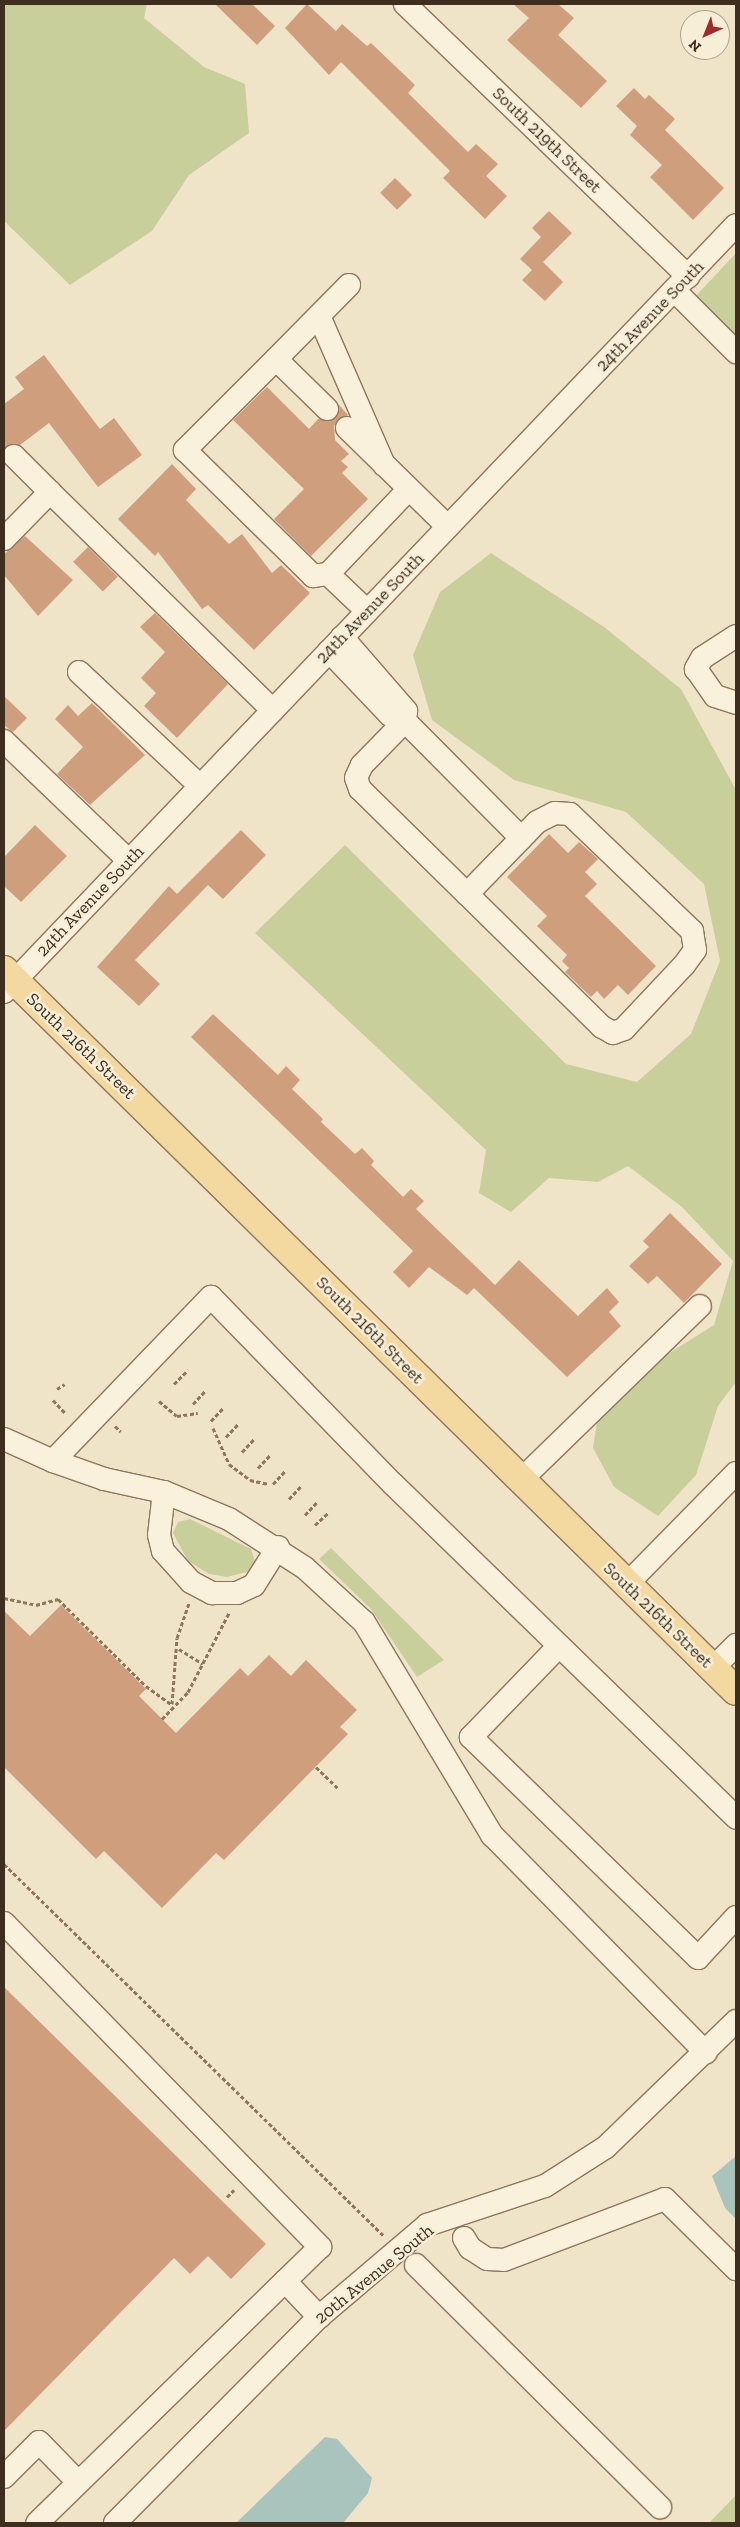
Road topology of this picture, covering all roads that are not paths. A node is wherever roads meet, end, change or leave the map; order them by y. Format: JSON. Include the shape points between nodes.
{"nodes":[{"id":1,"x":405,"y":4,"type":"edge"},
{"id":2,"x":736,"y":225,"type":"edge"},
{"id":3,"x":681,"y":283,"type":"junction"},
{"id":4,"x":349,"y":285,"type":"dead end"},
{"id":5,"x":319,"y":316,"type":"junction"},
{"id":6,"x":736,"y":352,"type":"edge"},
{"id":7,"x":276,"y":359,"type":"junction"},
{"id":8,"x":328,"y":409,"type":"dead end"},
{"id":9,"x":347,"y":428,"type":"dead end"},
{"id":10,"x":14,"y":456,"type":"dead end"},
{"id":11,"x":384,"y":465,"type":"junction"},
{"id":12,"x":409,"y":489,"type":"junction"},
{"id":13,"x":50,"y":492,"type":"junction"},
{"id":14,"x":448,"y":527,"type":"junction"},
{"id":15,"x":4,"y":539,"type":"edge"},
{"id":16,"x":328,"y":574,"type":"junction"},
{"id":17,"x":367,"y":611,"type":"junction"},
{"id":18,"x":736,"y":636,"type":"edge"},
{"id":19,"x":336,"y":644,"type":"junction"},
{"id":20,"x":79,"y":672,"type":"dead end"},
{"id":21,"x":736,"y":704,"type":"edge"},
{"id":22,"x":272,"y":710,"type":"junction"},
{"id":23,"x":405,"y":721,"type":"junction"},
{"id":24,"x":4,"y":741,"type":"edge"},
{"id":25,"x":200,"y":786,"type":"junction"},
{"id":26,"x":521,"y":838,"type":"junction"},
{"id":27,"x":129,"y":861,"type":"junction"},
{"id":28,"x":467,"y":894,"type":"junction"},
{"id":29,"x":7,"y":981,"type":"edge"},
{"id":30,"x":700,"y":1306,"type":"dead end"},
{"id":31,"x":4,"y":1439,"type":"edge"},
{"id":32,"x":53,"y":1461,"type":"junction"},
{"id":33,"x":736,"y":1473,"type":"edge"},
{"id":34,"x":522,"y":1479,"type":"junction"},
{"id":35,"x":164,"y":1492,"type":"junction"},
{"id":36,"x":278,"y":1547,"type":"junction"},
{"id":37,"x":626,"y":1585,"type":"junction"},
{"id":38,"x":736,"y":1645,"type":"edge"},
{"id":39,"x":559,"y":1646,"type":"junction"},
{"id":40,"x":713,"y":1668,"type":"junction"},
{"id":41,"x":736,"y":1691,"type":"edge"},
{"id":42,"x":736,"y":1818,"type":"edge"},
{"id":43,"x":736,"y":1918,"type":"edge"},
{"id":44,"x":4,"y":1923,"type":"edge"},
{"id":45,"x":736,"y":2021,"type":"edge"},
{"id":46,"x":706,"y":2053,"type":"junction"},
{"id":47,"x":464,"y":2238,"type":"dead end"},
{"id":48,"x":416,"y":2265,"type":"dead end"},
{"id":49,"x":736,"y":2269,"type":"edge"},
{"id":50,"x":285,"y":2281,"type":"junction"},
{"id":51,"x":320,"y":2317,"type":"junction"},
{"id":52,"x":4,"y":2477,"type":"edge"},
{"id":53,"x":78,"y":2482,"type":"junction"},
{"id":54,"x":660,"y":2506,"type":"dead end"},
{"id":55,"x":37,"y":2523,"type":"edge"},
{"id":56,"x":115,"y":2523,"type":"edge"}],
"edges":[{"from":1,"to":3,"type":"street","name":"South 219th Street"},
{"from":2,"to":3,"type":"street","name":"24th Avenue South"},
{"from":3,"to":6,"type":"street","name":"South 219th Street"},
{"from":3,"to":14,"type":"street","name":"24th Avenue South"},
{"from":4,"to":5,"type":"street"},
{"from":5,"to":7,"type":"street"},
{"from":5,"to":11,"type":"street"},
{"from":7,"to":8,"type":"street"},
{"from":7,"to":16,"type":"street","via":[[185,450],[313,576]]},
{"from":9,"to":11,"type":"street"},
{"from":10,"to":13,"type":"street"},
{"from":11,"to":12,"type":"street"},
{"from":12,"to":14,"type":"street"},
{"from":12,"to":16,"type":"street"},
{"from":13,"to":15,"type":"street"},
{"from":13,"to":22,"type":"street"},
{"from":14,"to":17,"type":"street","name":"24th Avenue South"},
{"from":16,"to":17,"type":"street"},
{"from":17,"to":19,"type":"street","name":"24th Avenue South"},
{"from":18,"to":21,"type":"street","via":[[702,658],[696,669],[716,696]]},
{"from":19,"to":22,"type":"street","name":"24th Avenue South"},
{"from":19,"to":23,"type":"street","via":[[390,715]]},
{"from":20,"to":25,"type":"street"},
{"from":22,"to":25,"type":"street","name":"24th Avenue South"},
{"from":23,"to":26,"type":"street"},
{"from":23,"to":28,"type":"street","via":[[362,765],[356,778],[360,790]]},
{"from":24,"to":27,"type":"street"},
{"from":25,"to":27,"type":"street","name":"24th Avenue South"},
{"from":26,"to":28,"type":"street"},
{"from":26,"to":28,"type":"street","via":[[555,813],[570,814],[687,923],[695,950],[624,1029],[613,1033],[602,1027]]},
{"from":27,"to":29,"type":"street","name":"24th Avenue South"},
{"from":29,"to":34,"type":"main road","name":"South 216th Street"},
{"from":30,"to":34,"type":"street"},
{"from":31,"to":32,"type":"street"},
{"from":32,"to":35,"type":"street","via":[[104,1479]]},
{"from":32,"to":39,"type":"street","via":[[211,1297]]},
{"from":33,"to":37,"type":"street"},
{"from":34,"to":37,"type":"main road","name":"South 216th Street"},
{"from":35,"to":36,"type":"street","via":[[229,1519]]},
{"from":35,"to":36,"type":"street","via":[[159,1535],[163,1551],[191,1582],[212,1592],[237,1592],[254,1585]]},
{"from":36,"to":46,"type":"street","via":[[364,1622],[405,1687],[424,1729],[492,1834]]},
{"from":37,"to":40,"type":"main road","name":"South 216th Street"},
{"from":38,"to":40,"type":"street"},
{"from":39,"to":42,"type":"street"},
{"from":39,"to":43,"type":"street","via":[[471,1736],[698,1958]]},
{"from":40,"to":41,"type":"main road","name":"South 216th Street"},
{"from":44,"to":50,"type":"street","via":[[320,2247]]},
{"from":45,"to":46,"type":"street","name":"20th Avenue South"},
{"from":46,"to":51,"type":"street","name":"20th Avenue South","via":[[606,2146],[546,2186],[427,2225]]},
{"from":47,"to":49,"type":"street","via":[[470,2248],[487,2259],[504,2260],[665,2199]]},
{"from":48,"to":54,"type":"street"},
{"from":50,"to":51,"type":"street"},
{"from":50,"to":53,"type":"street"},
{"from":51,"to":56,"type":"street","name":"20th Avenue South"},
{"from":52,"to":53,"type":"street","via":[[39,2442]]},
{"from":53,"to":55,"type":"street"}]}
